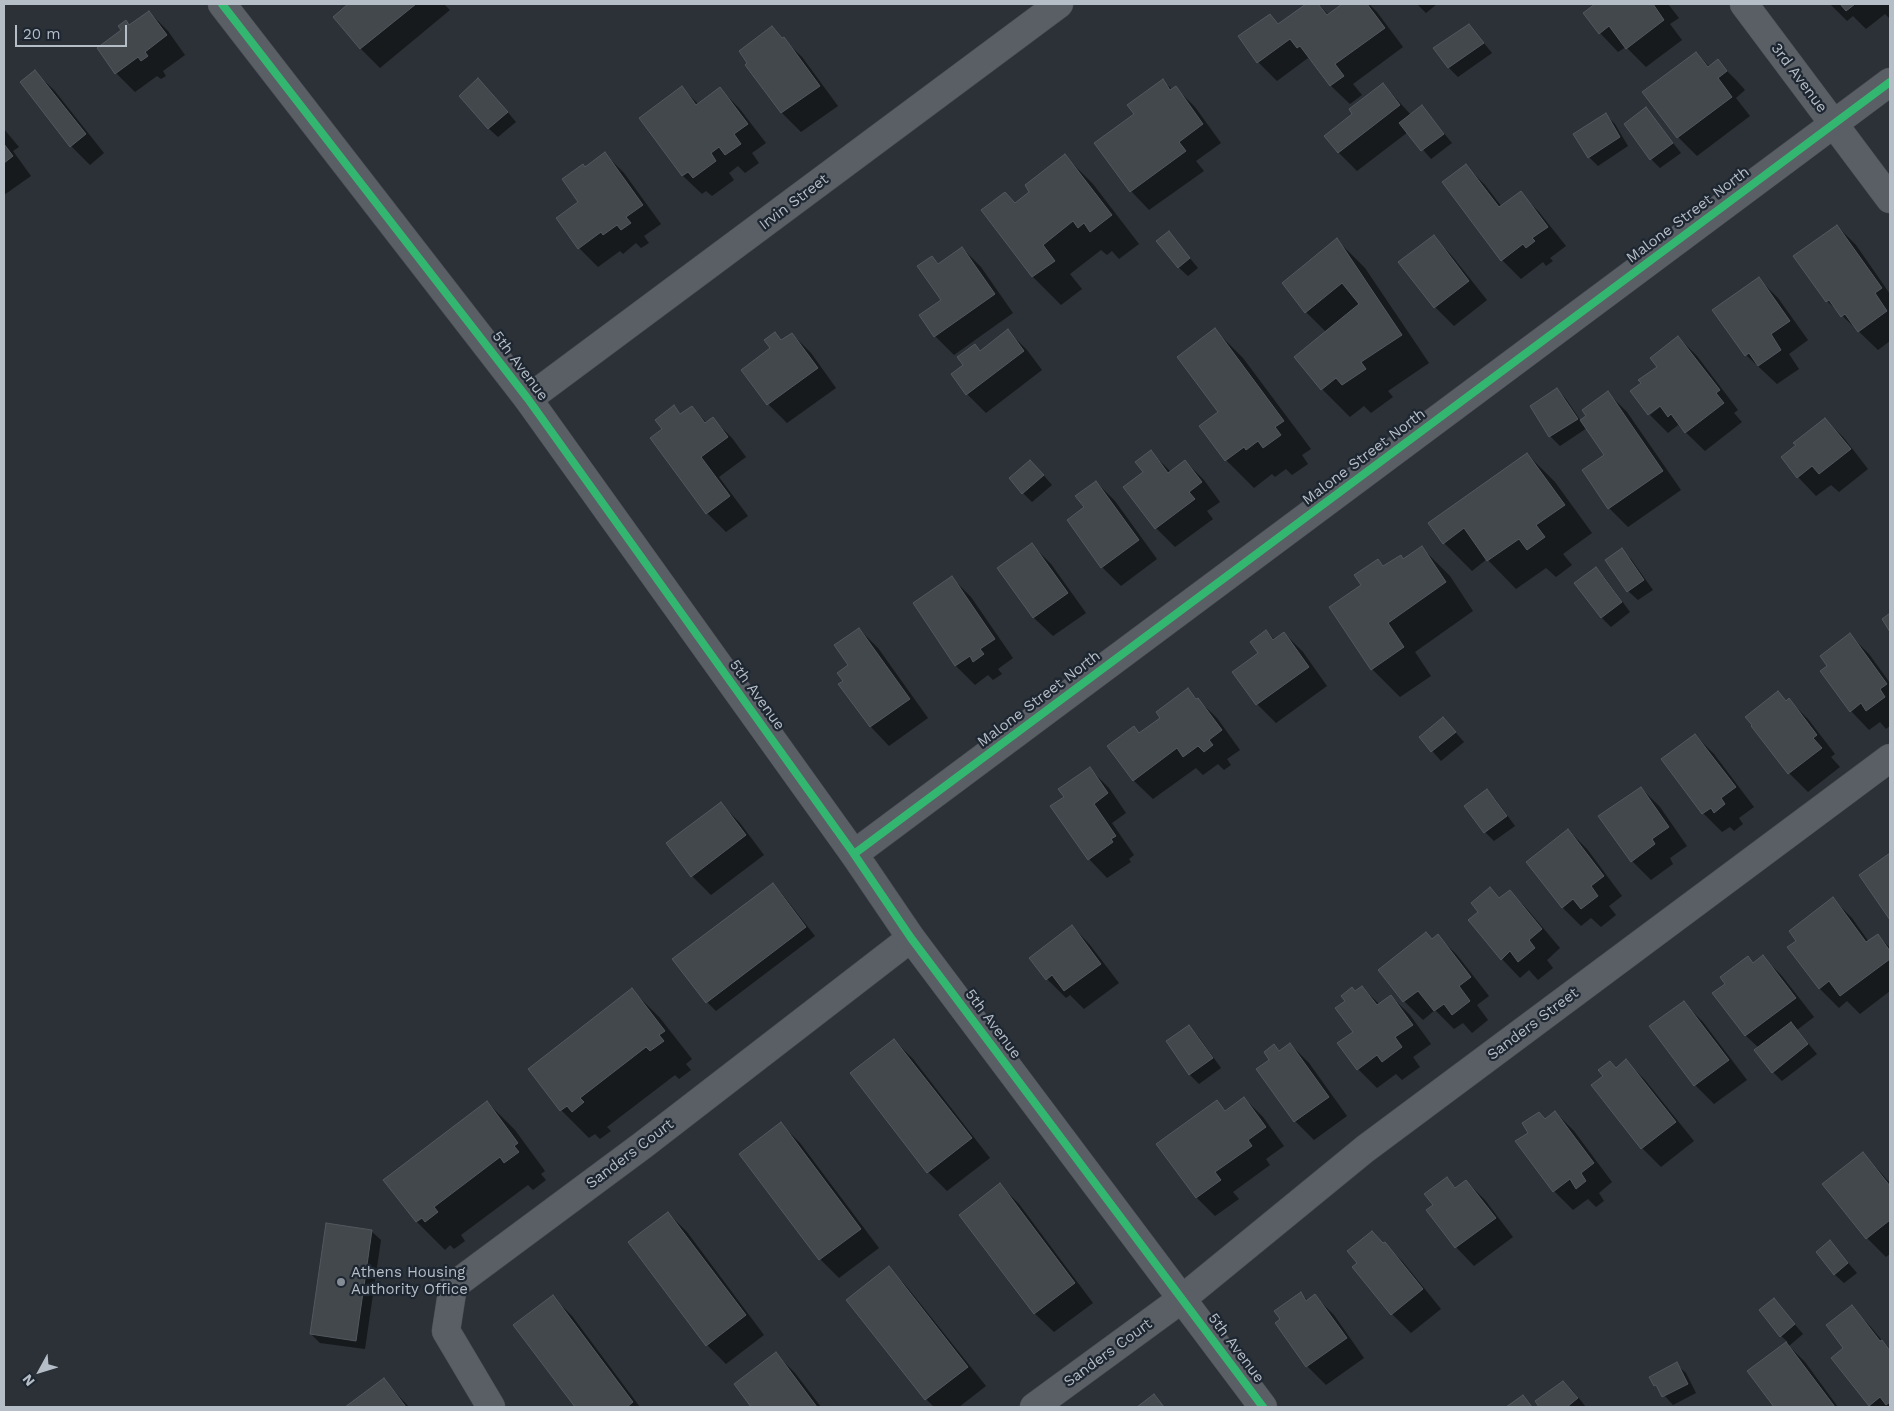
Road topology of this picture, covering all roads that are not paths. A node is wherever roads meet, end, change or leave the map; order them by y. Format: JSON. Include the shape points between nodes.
{"nodes":[{"id":1,"x":222,"y":4,"type":"edge"},
{"id":2,"x":1059,"y":4,"type":"edge"},
{"id":3,"x":1744,"y":4,"type":"edge"},
{"id":4,"x":1890,"y":82,"type":"edge"},
{"id":5,"x":1834,"y":124,"type":"junction"},
{"id":6,"x":1890,"y":200,"type":"edge"},
{"id":7,"x":528,"y":399,"type":"junction"},
{"id":8,"x":1890,"y":758,"type":"edge"},
{"id":9,"x":854,"y":854,"type":"junction"},
{"id":10,"x":911,"y":938,"type":"junction"},
{"id":11,"x":1183,"y":1298,"type":"junction"},
{"id":12,"x":491,"y":1407,"type":"edge"},
{"id":13,"x":1034,"y":1407,"type":"edge"},
{"id":14,"x":1264,"y":1407,"type":"edge"}],
"edges":[{"from":1,"to":7,"type":"street","name":"5th Avenue"},
{"from":2,"to":7,"type":"street","name":"Irvin Street"},
{"from":3,"to":5,"type":"street","name":"3rd Avenue"},
{"from":4,"to":5,"type":"street","name":"Malone Street North"},
{"from":5,"to":6,"type":"street","name":"3rd Avenue"},
{"from":5,"to":9,"type":"street","name":"Malone Street North"},
{"from":7,"to":9,"type":"street","name":"5th Avenue"},
{"from":8,"to":11,"type":"street","name":"Sanders Street","via":[[1365,1149]]},
{"from":9,"to":10,"type":"street","name":"5th Avenue"},
{"from":10,"to":11,"type":"street","name":"5th Avenue"},
{"from":10,"to":12,"type":"street","name":"Sanders Court","via":[[453,1286],[446,1330]]},
{"from":11,"to":13,"type":"street","name":"Sanders Court"},
{"from":11,"to":14,"type":"street","name":"5th Avenue"}]}
